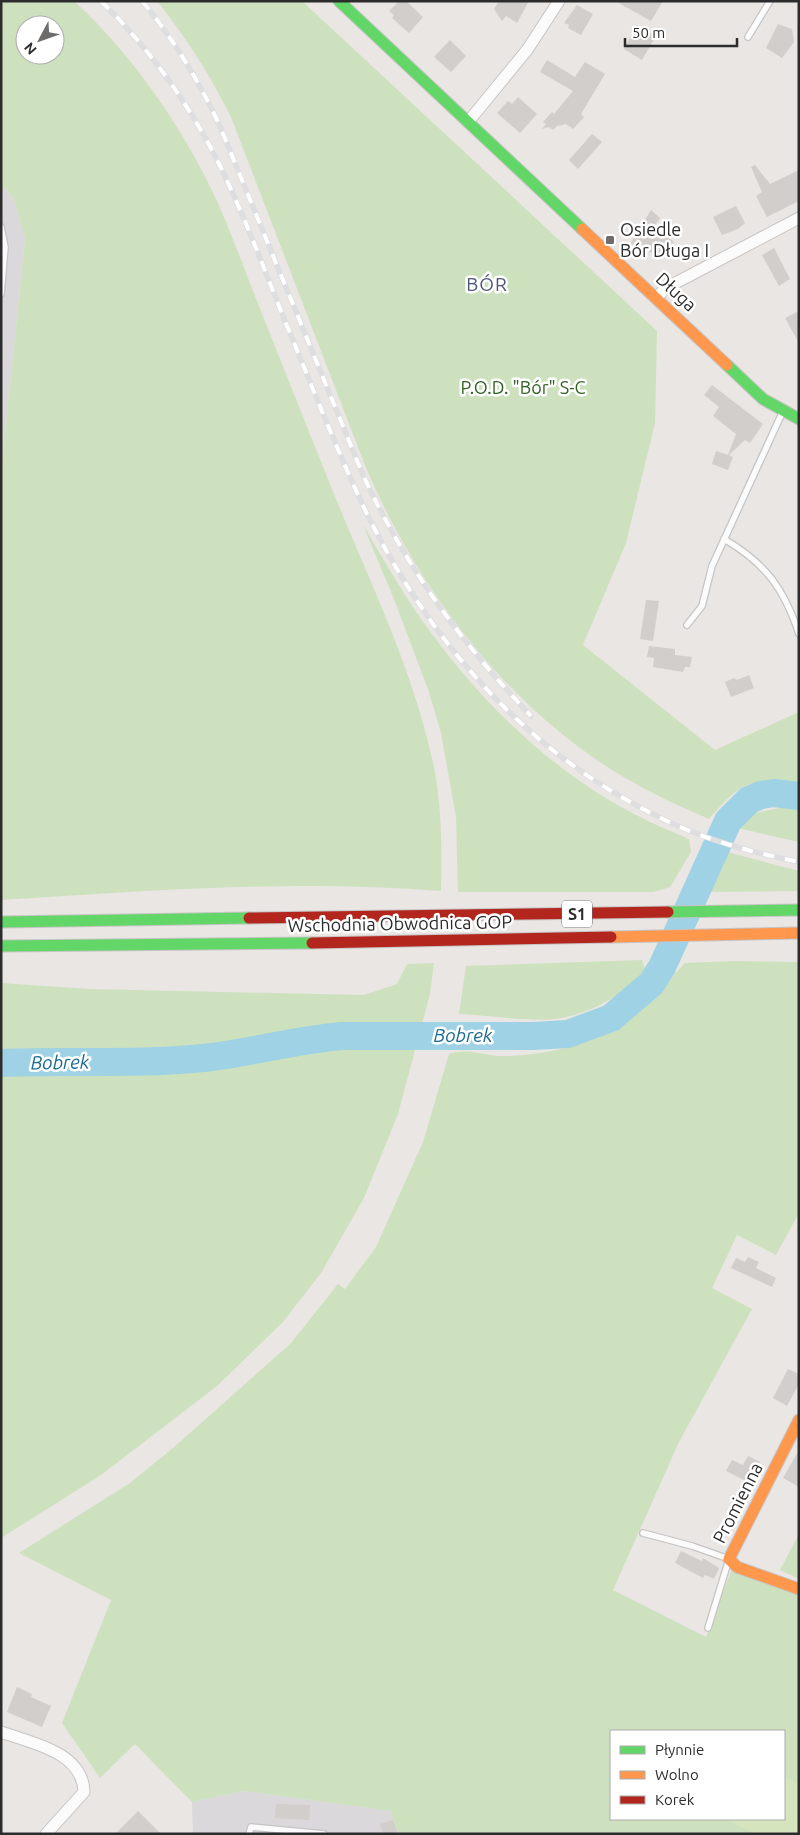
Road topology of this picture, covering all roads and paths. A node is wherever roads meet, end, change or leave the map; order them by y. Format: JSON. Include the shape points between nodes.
{"nodes":[{"id":1,"x":339,"y":1,"type":"edge"},
{"id":2,"x":558,"y":1,"type":"edge"},
{"id":3,"x":770,"y":1,"type":"edge"},
{"id":4,"x":748,"y":37,"type":"dead end"},
{"id":5,"x":468,"y":122,"type":"junction"},
{"id":6,"x":799,"y":218,"type":"edge"},
{"id":7,"x":1,"y":227,"type":"edge"},
{"id":8,"x":1,"y":294,"type":"edge"},
{"id":9,"x":656,"y":298,"type":"junction"},
{"id":10,"x":783,"y":411,"type":"junction"},
{"id":11,"x":799,"y":419,"type":"edge"},
{"id":12,"x":724,"y":539,"type":"junction"},
{"id":13,"x":688,"y":625,"type":"dead end"},
{"id":14,"x":799,"y":634,"type":"edge"},
{"id":15,"x":799,"y":910,"type":"edge"},
{"id":16,"x":1,"y":922,"type":"edge"},
{"id":17,"x":799,"y":934,"type":"edge"},
{"id":18,"x":1,"y":946,"type":"edge"},
{"id":19,"x":799,"y":1420,"type":"edge"},
{"id":20,"x":643,"y":1533,"type":"dead end"},
{"id":21,"x":729,"y":1560,"type":"junction"},
{"id":22,"x":799,"y":1590,"type":"edge"},
{"id":23,"x":708,"y":1628,"type":"dead end"},
{"id":24,"x":1,"y":1732,"type":"edge"},
{"id":25,"x":46,"y":1834,"type":"edge"},
{"id":26,"x":249,"y":1834,"type":"edge"},
{"id":27,"x":324,"y":1834,"type":"edge"}],
"edges":[{"from":1,"to":5,"type":"main road","name":"Długa"},
{"from":2,"to":5,"type":"street","via":[[527,50]]},
{"from":3,"to":4,"type":"lane"},
{"from":5,"to":9,"type":"main road","name":"Długa"},
{"from":6,"to":9,"type":"street","via":[[666,288]]},
{"from":7,"to":8,"type":"lane","via":[[5,247]]},
{"from":9,"to":10,"type":"main road","name":"Długa","via":[[763,399]]},
{"from":10,"to":11,"type":"main road","name":"Długa"},
{"from":10,"to":12,"type":"lane"},
{"from":12,"to":13,"type":"lane","via":[[712,566],[702,606]]},
{"from":12,"to":14,"type":"lane","via":[[748,553],[779,587],[790,606]]},
{"from":15,"to":16,"type":"main road","name":"Wschodnia Obwodnica GOP","number":"S1"},
{"from":17,"to":18,"type":"main road","name":"Wschodnia Obwodnica GOP","number":"S1"},
{"from":19,"to":21,"type":"main road","name":"Promienna"},
{"from":20,"to":21,"type":"lane"},
{"from":21,"to":22,"type":"main road","name":"Promienna","via":[[737,1567]]},
{"from":21,"to":23,"type":"lane"},
{"from":24,"to":25,"type":"street","via":[[66,1757],[80,1772],[84,1792]]},
{"from":26,"to":27,"type":"lane","via":[[251,1827]]}]}
